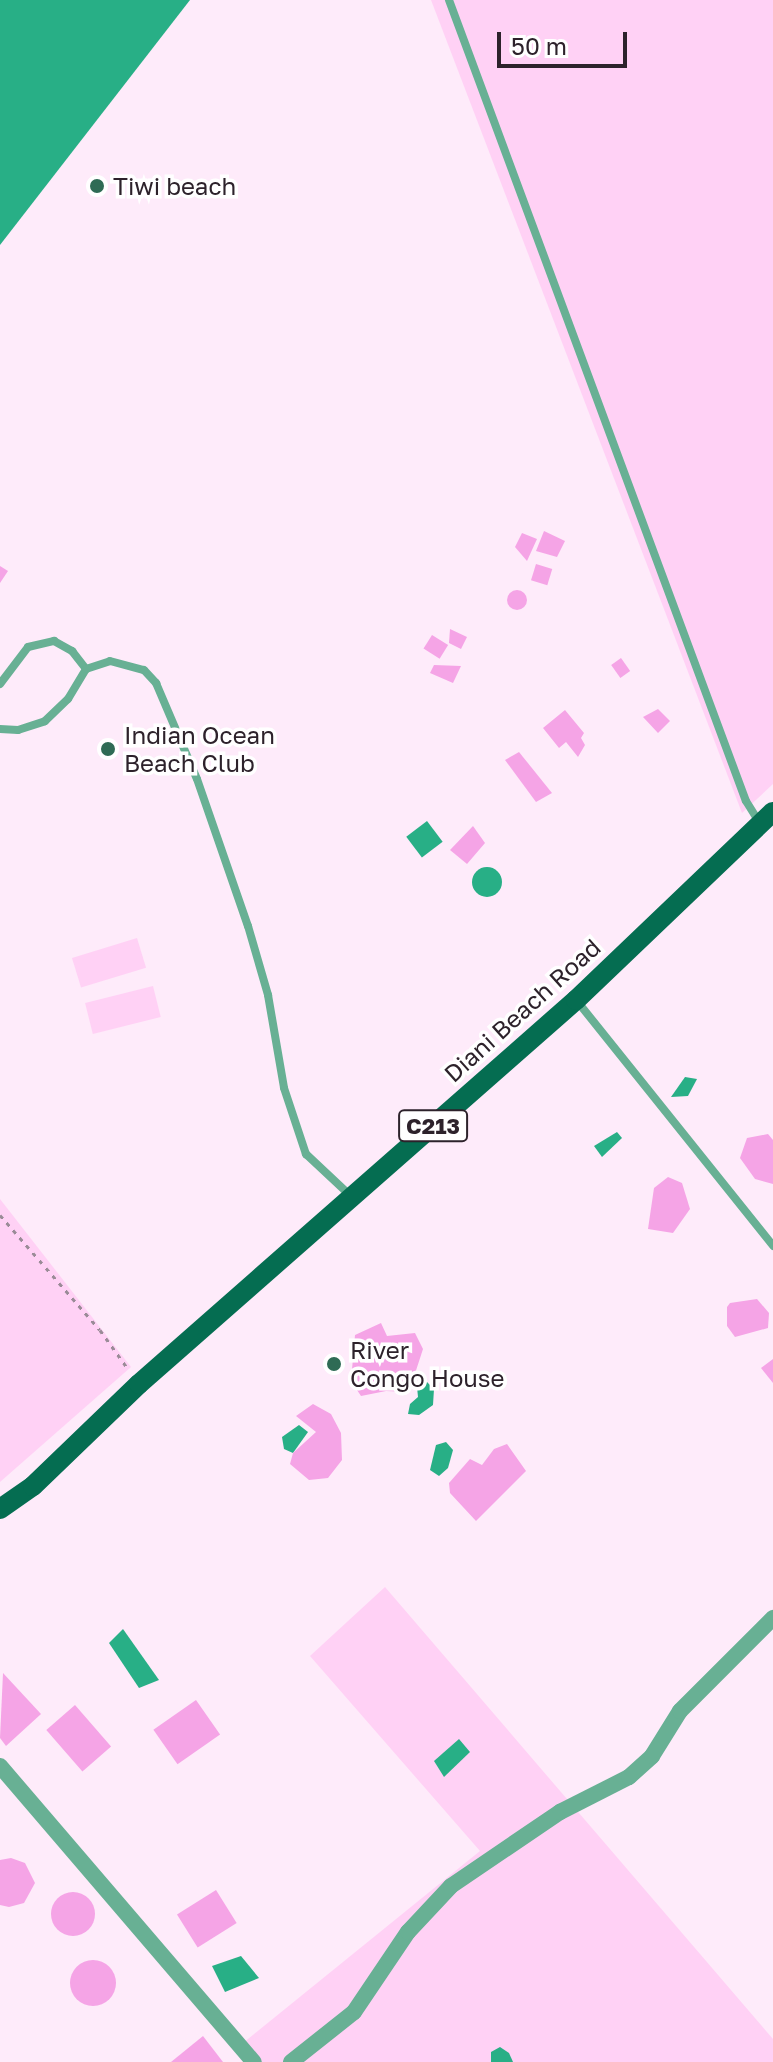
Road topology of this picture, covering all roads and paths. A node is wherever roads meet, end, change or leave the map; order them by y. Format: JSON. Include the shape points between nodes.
{"nodes":[{"id":1,"x":449,"y":0,"type":"edge"},
{"id":2,"x":86,"y":669,"type":"junction"},
{"id":3,"x":0,"y":684,"type":"edge"},
{"id":4,"x":0,"y":729,"type":"edge"},
{"id":5,"x":766,"y":818,"type":"edge"},
{"id":6,"x":576,"y":1000,"type":"junction"},
{"id":7,"x":353,"y":1197,"type":"junction"},
{"id":8,"x":0,"y":1215,"type":"edge"},
{"id":9,"x":773,"y":1246,"type":"edge"},
{"id":10,"x":139,"y":1384,"type":"junction"},
{"id":11,"x":0,"y":1509,"type":"edge"},
{"id":12,"x":773,"y":1618,"type":"edge"},
{"id":13,"x":0,"y":1766,"type":"edge"},
{"id":14,"x":254,"y":2062,"type":"edge"},
{"id":15,"x":291,"y":2062,"type":"edge"}],
"edges":[{"from":1,"to":5,"type":"lane","via":[[746,801]]},
{"from":2,"to":3,"type":"lane","via":[[72,651],[54,641],[28,647]]},
{"from":2,"to":4,"type":"lane","via":[[68,699],[45,721],[18,730]]},
{"from":2,"to":7,"type":"lane","via":[[110,661],[144,670],[156,683],[197,779],[248,926],[268,995],[284,1088],[306,1154]]},
{"from":5,"to":6,"type":"main road","name":"Diani Beach Road","number":"C213"},
{"from":6,"to":7,"type":"main road","name":"Diani Beach Road","number":"C213"},
{"from":6,"to":9,"type":"lane"},
{"from":7,"to":10,"type":"main road","name":"Diani Beach Road","number":"C213"},
{"from":8,"to":10,"type":"path","via":[[100,1330]]},
{"from":10,"to":11,"type":"main road","name":"Diani Beach Road","number":"C213","via":[[33,1486]]},
{"from":12,"to":15,"type":"street","via":[[680,1711],[652,1756],[629,1777],[560,1812],[451,1886],[408,1932],[354,2012]]},
{"from":13,"to":14,"type":"street"}]}
